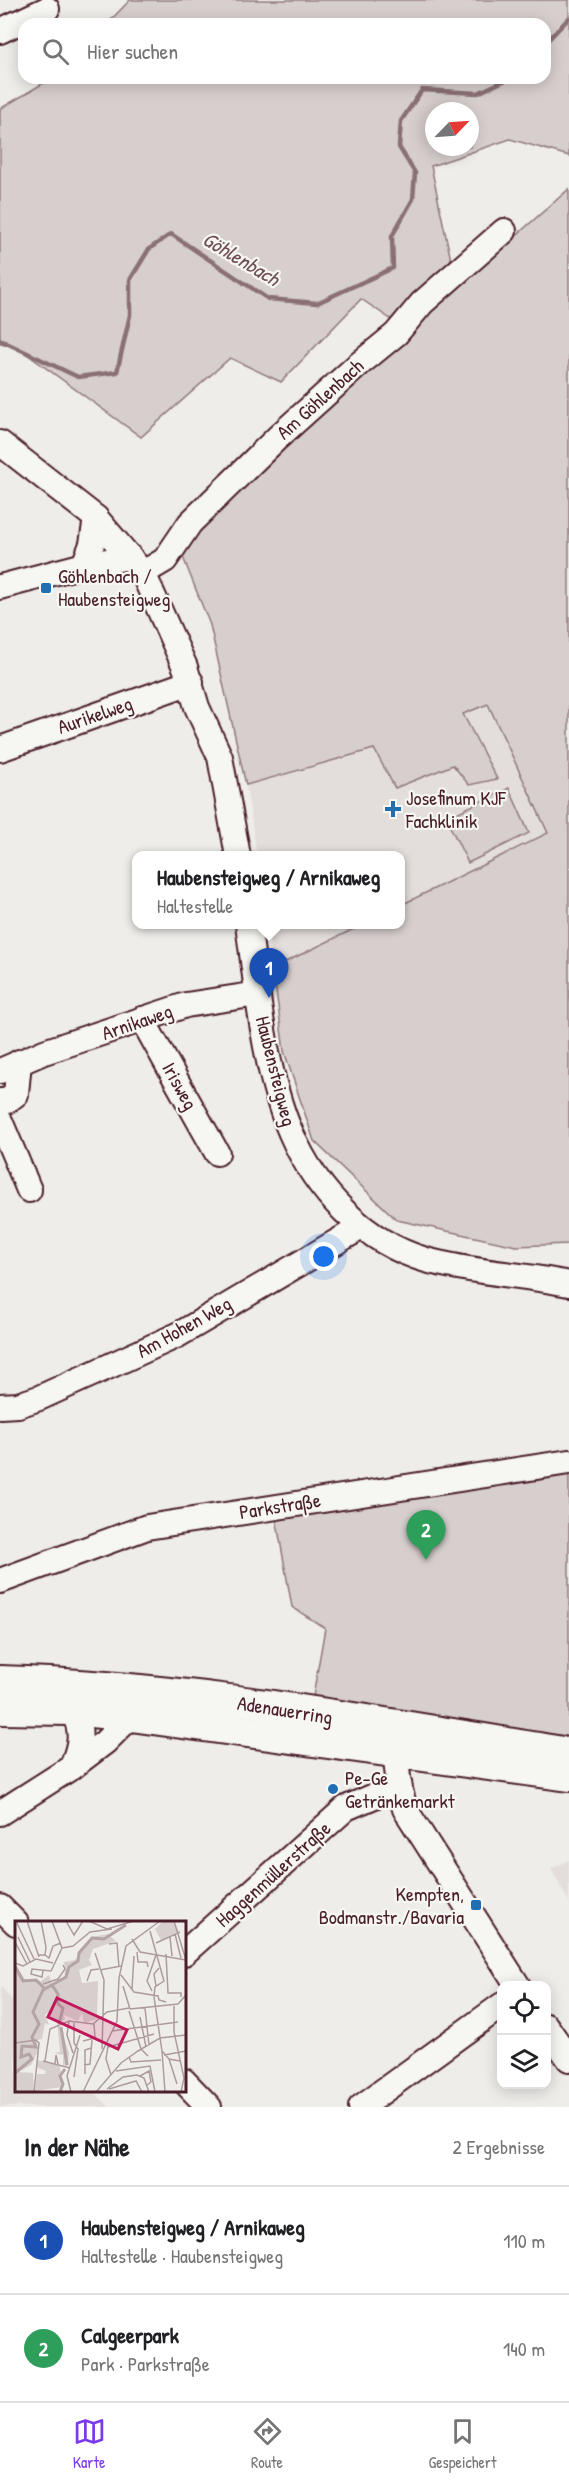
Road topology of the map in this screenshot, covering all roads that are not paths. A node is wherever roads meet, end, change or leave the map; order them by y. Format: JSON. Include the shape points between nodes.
{"nodes":[{"id":1,"x":47,"y":9,"type":"dead end"},
{"id":2,"x":28,"y":18,"type":"edge"},
{"id":3,"x":18,"y":23,"type":"edge"},
{"id":4,"x":0,"y":31,"type":"edge"},
{"id":5,"x":504,"y":231,"type":"dead end"},
{"id":6,"x":0,"y":443,"type":"edge"},
{"id":7,"x":96,"y":518,"type":"junction"},
{"id":8,"x":84,"y":565,"type":"junction"},
{"id":9,"x":136,"y":565,"type":"junction"},
{"id":10,"x":0,"y":587,"type":"edge"},
{"id":11,"x":191,"y":682,"type":"junction"},
{"id":12,"x":0,"y":749,"type":"edge"},
{"id":13,"x":237,"y":851,"type":"edge"},
{"id":14,"x":249,"y":929,"type":"edge"},
{"id":15,"x":258,"y":994,"type":"junction"},
{"id":16,"x":142,"y":1019,"type":"junction"},
{"id":17,"x":10,"y":1066,"type":"edge"},
{"id":18,"x":0,"y":1101,"type":"edge"},
{"id":19,"x":0,"y":1121,"type":"edge"},
{"id":20,"x":217,"y":1153,"type":"dead end"},
{"id":21,"x":29,"y":1190,"type":"dead end"},
{"id":22,"x":360,"y":1228,"type":"junction"},
{"id":23,"x":569,"y":1284,"type":"edge"},
{"id":24,"x":0,"y":1406,"type":"edge"},
{"id":25,"x":569,"y":1462,"type":"edge"},
{"id":26,"x":0,"y":1581,"type":"edge"},
{"id":27,"x":0,"y":1682,"type":"edge"},
{"id":28,"x":135,"y":1704,"type":"junction"},
{"id":29,"x":0,"y":1709,"type":"edge"},
{"id":30,"x":71,"y":1710,"type":"junction"},
{"id":31,"x":162,"y":1721,"type":"junction"},
{"id":32,"x":396,"y":1739,"type":"junction"},
{"id":33,"x":105,"y":1742,"type":"junction"},
{"id":34,"x":569,"y":1753,"type":"edge"},
{"id":35,"x":72,"y":1767,"type":"junction"},
{"id":36,"x":569,"y":1776,"type":"edge"},
{"id":37,"x":398,"y":1786,"type":"junction"},
{"id":38,"x":0,"y":1813,"type":"edge"},
{"id":39,"x":0,"y":1907,"type":"edge"},
{"id":40,"x":15,"y":1922,"type":"edge"},
{"id":41,"x":186,"y":1951,"type":"edge"},
{"id":42,"x":515,"y":1981,"type":"edge"},
{"id":43,"x":497,"y":2008,"type":"edge"},
{"id":44,"x":551,"y":2033,"type":"edge"},
{"id":45,"x":569,"y":2059,"type":"edge"},
{"id":46,"x":186,"y":2084,"type":"edge"},
{"id":47,"x":209,"y":2107,"type":"edge"},
{"id":48,"x":361,"y":2107,"type":"edge"}],
"edges":[{"from":1,"to":2,"type":"street"},
{"from":3,"to":4,"type":"street"},
{"from":5,"to":9,"type":"street","name":"Am Göhlenbach","via":[[422,303],[396,334],[278,438],[190,523],[165,560]]},
{"from":6,"to":7,"type":"street"},
{"from":7,"to":8,"type":"street"},
{"from":7,"to":9,"type":"street"},
{"from":8,"to":9,"type":"street","name":"Am Göhlenbach"},
{"from":8,"to":10,"type":"street","name":"Am Göhlenbach"},
{"from":9,"to":11,"type":"street"},
{"from":11,"to":12,"type":"street","name":"Aurikelweg"},
{"from":11,"to":13,"type":"street","via":[[197,707],[220,757]]},
{"from":14,"to":15,"type":"street","name":"Haubensteigweg"},
{"from":15,"to":16,"type":"street","name":"Arnikaweg","via":[[186,1005]]},
{"from":15,"to":22,"type":"street","name":"Haubensteigweg","via":[[266,1043],[291,1133],[330,1195]]},
{"from":16,"to":17,"type":"street","name":"Arnikaweg"},
{"from":16,"to":20,"type":"street","name":"Irisweg"},
{"from":17,"to":18,"type":"street","name":"Arnikaweg","via":[[16,1094]]},
{"from":19,"to":21,"type":"street"},
{"from":22,"to":23,"type":"street","name":"Haubensteigweg","via":[[424,1259],[483,1273]]},
{"from":22,"to":24,"type":"street","name":"Am Hohen Weg","via":[[178,1335],[39,1398]]},
{"from":25,"to":26,"type":"street","name":"Parkstraße","via":[[147,1527]]},
{"from":27,"to":28,"type":"main road","name":"Adenauerring","via":[[64,1683]]},
{"from":28,"to":30,"type":"main road","name":"Adenauerring"},
{"from":28,"to":31,"type":"main road","name":"Adenauerring"},
{"from":28,"to":32,"type":"main road","name":"Adenauerring","via":[[233,1702]]},
{"from":28,"to":33,"type":"street"},
{"from":29,"to":30,"type":"main road","name":"Adenauerring"},
{"from":30,"to":35,"type":"street","via":[[80,1729],[81,1743]]},
{"from":31,"to":32,"type":"main road","name":"Adenauerring"},
{"from":31,"to":33,"type":"street"},
{"from":32,"to":34,"type":"main road","name":"Adenauerring"},
{"from":32,"to":36,"type":"main road","name":"Adenauerring"},
{"from":32,"to":37,"type":"street"},
{"from":33,"to":35,"type":"street"},
{"from":35,"to":38,"type":"street"},
{"from":37,"to":41,"type":"street","name":"Haggenmüllerstraße","via":[[346,1808]]},
{"from":37,"to":42,"type":"street","via":[[405,1809]]},
{"from":39,"to":40,"type":"street"},
{"from":43,"to":48,"type":"street"},
{"from":44,"to":45,"type":"street"},
{"from":46,"to":47,"type":"street"}]}
